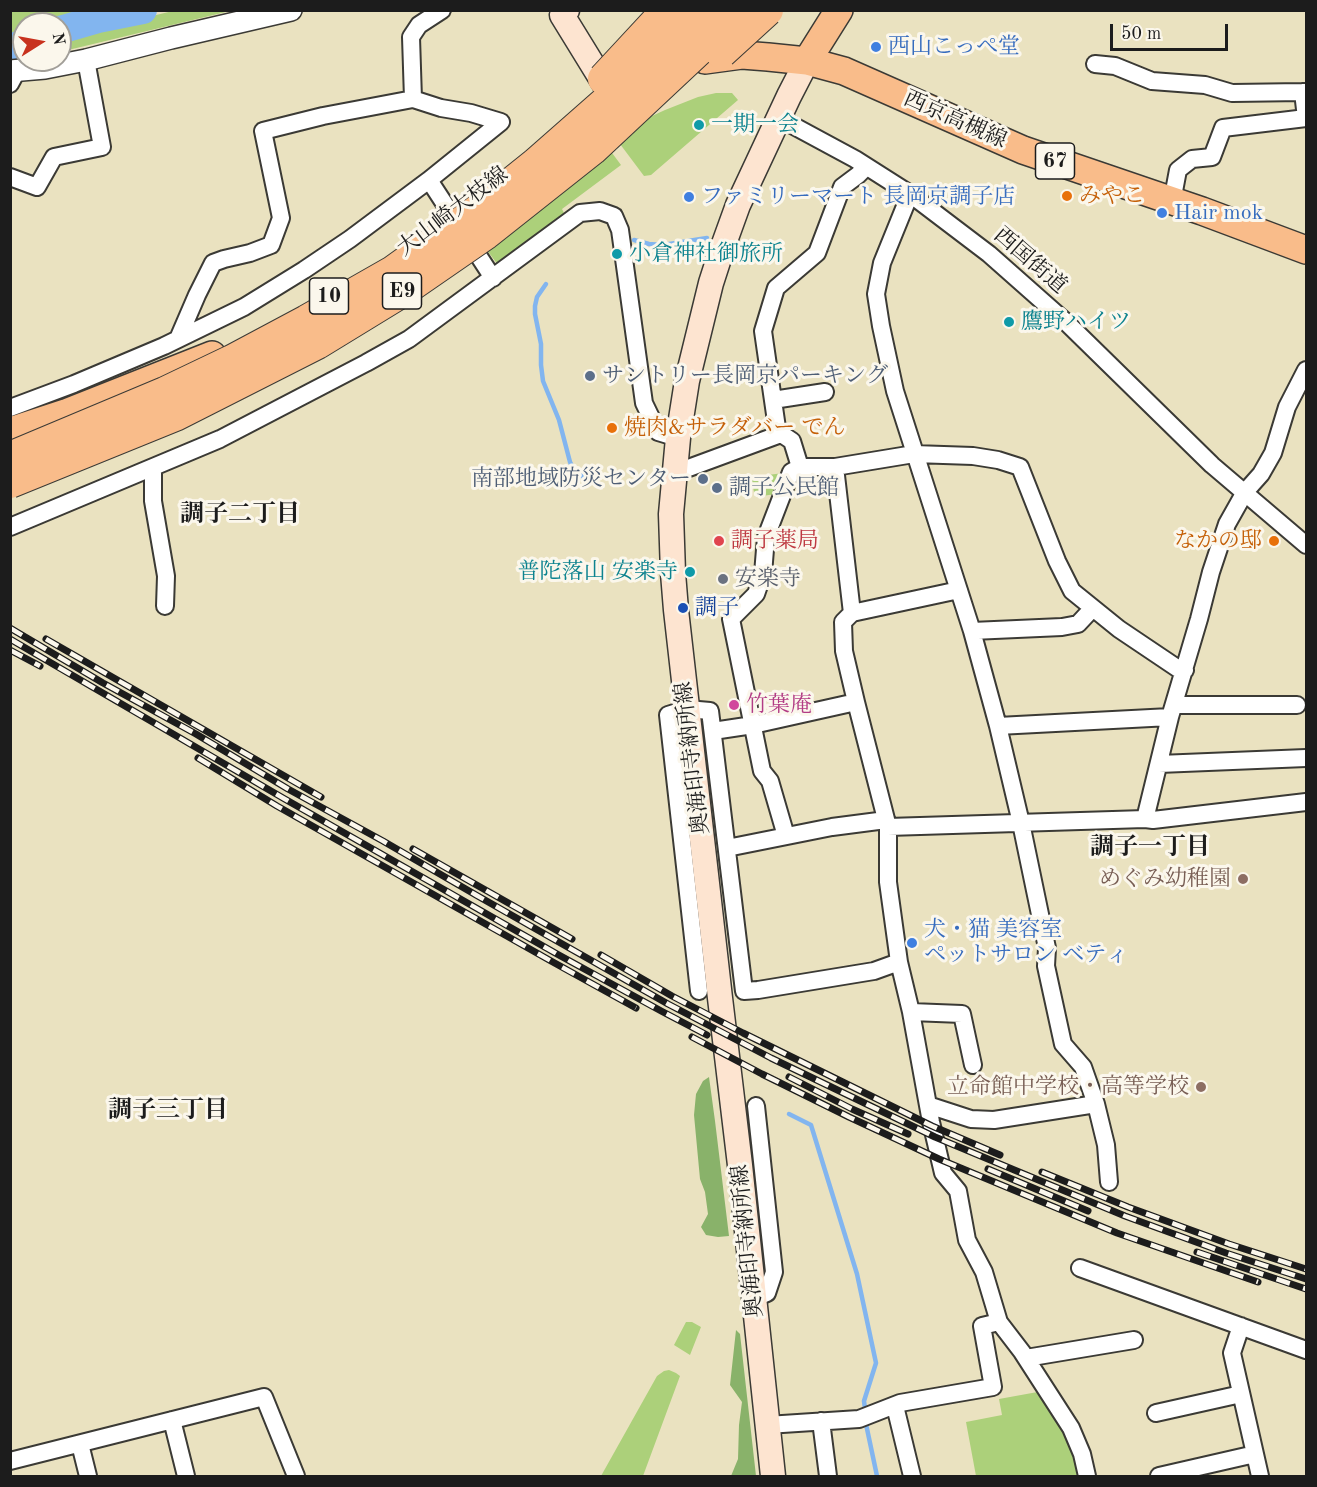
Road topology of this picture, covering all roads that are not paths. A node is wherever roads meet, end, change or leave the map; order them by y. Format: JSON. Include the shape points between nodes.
{"nodes":[{"id":1,"x":291,"y":10,"type":"edge"},
{"id":2,"x":442,"y":10,"type":"edge"},
{"id":3,"x":668,"y":10,"type":"edge"},
{"id":4,"x":702,"y":10,"type":"edge"},
{"id":5,"x":735,"y":10,"type":"edge"},
{"id":6,"x":767,"y":10,"type":"edge"},
{"id":7,"x":839,"y":10,"type":"edge"},
{"id":8,"x":561,"y":12,"type":"edge"},
{"id":9,"x":86,"y":60,"type":"junction"},
{"id":10,"x":807,"y":61,"type":"junction"},
{"id":11,"x":1095,"y":64,"type":"dead end"},
{"id":12,"x":13,"y":75,"type":"edge"},
{"id":13,"x":1305,"y":92,"type":"edge"},
{"id":14,"x":610,"y":93,"type":"junction"},
{"id":15,"x":413,"y":99,"type":"junction"},
{"id":16,"x":779,"y":118,"type":"junction"},
{"id":17,"x":866,"y":167,"type":"junction"},
{"id":18,"x":10,"y":177,"type":"edge"},
{"id":19,"x":429,"y":180,"type":"junction"},
{"id":20,"x":910,"y":194,"type":"junction"},
{"id":21,"x":1172,"y":202,"type":"junction"},
{"id":22,"x":451,"y":214,"type":"junction"},
{"id":23,"x":486,"y":234,"type":"junction"},
{"id":24,"x":1306,"y":250,"type":"edge"},
{"id":25,"x":393,"y":272,"type":"junction"},
{"id":26,"x":493,"y":278,"type":"junction"},
{"id":27,"x":178,"y":339,"type":"junction"},
{"id":28,"x":1305,"y":374,"type":"edge"},
{"id":29,"x":825,"y":392,"type":"dead end"},
{"id":30,"x":773,"y":400,"type":"junction"},
{"id":31,"x":10,"y":408,"type":"edge"},
{"id":32,"x":10,"y":431,"type":"edge"},
{"id":33,"x":778,"y":435,"type":"junction"},
{"id":34,"x":678,"y":438,"type":"junction"},
{"id":35,"x":914,"y":454,"type":"junction"},
{"id":36,"x":10,"y":459,"type":"edge"},
{"id":37,"x":800,"y":467,"type":"junction"},
{"id":38,"x":835,"y":467,"type":"junction"},
{"id":39,"x":153,"y":468,"type":"junction"},
{"id":40,"x":675,"y":473,"type":"junction"},
{"id":41,"x":10,"y":482,"type":"edge"},
{"id":42,"x":1245,"y":492,"type":"junction"},
{"id":43,"x":10,"y":527,"type":"edge"},
{"id":44,"x":1306,"y":545,"type":"edge"},
{"id":45,"x":959,"y":590,"type":"junction"},
{"id":46,"x":165,"y":606,"type":"dead end"},
{"id":47,"x":1092,"y":609,"type":"junction"},
{"id":48,"x":852,"y":613,"type":"junction"},
{"id":49,"x":972,"y":631,"type":"junction"},
{"id":50,"x":1185,"y":670,"type":"junction"},
{"id":51,"x":856,"y":702,"type":"junction"},
{"id":52,"x":1298,"y":705,"type":"dead end"},
{"id":53,"x":687,"y":709,"type":"junction"},
{"id":54,"x":1172,"y":711,"type":"junction"},
{"id":55,"x":753,"y":724,"type":"junction"},
{"id":56,"x":998,"y":726,"type":"junction"},
{"id":57,"x":713,"y":730,"type":"junction"},
{"id":58,"x":1306,"y":758,"type":"edge"},
{"id":59,"x":1159,"y":764,"type":"junction"},
{"id":60,"x":1306,"y":802,"type":"edge"},
{"id":61,"x":1145,"y":819,"type":"junction"},
{"id":62,"x":887,"y":823,"type":"junction"},
{"id":63,"x":1021,"y":823,"type":"junction"},
{"id":64,"x":786,"y":836,"type":"junction"},
{"id":65,"x":727,"y":848,"type":"junction"},
{"id":66,"x":899,"y":962,"type":"junction"},
{"id":67,"x":699,"y":991,"type":"dead end"},
{"id":68,"x":911,"y":1012,"type":"junction"},
{"id":69,"x":972,"y":1065,"type":"dead end"},
{"id":70,"x":1096,"y":1104,"type":"junction"},
{"id":71,"x":928,"y":1105,"type":"junction"},
{"id":72,"x":756,"y":1106,"type":"dead end"},
{"id":73,"x":1109,"y":1182,"type":"dead end"},
{"id":74,"x":1080,"y":1268,"type":"dead end"},
{"id":75,"x":753,"y":1299,"type":"junction"},
{"id":76,"x":999,"y":1322,"type":"junction"},
{"id":77,"x":1241,"y":1326,"type":"junction"},
{"id":78,"x":1134,"y":1340,"type":"dead end"},
{"id":79,"x":1306,"y":1350,"type":"edge"},
{"id":80,"x":1026,"y":1358,"type":"junction"},
{"id":81,"x":1241,"y":1394,"type":"junction"},
{"id":82,"x":894,"y":1406,"type":"junction"},
{"id":83,"x":1156,"y":1413,"type":"dead end"},
{"id":84,"x":172,"y":1420,"type":"junction"},
{"id":85,"x":821,"y":1421,"type":"junction"},
{"id":86,"x":767,"y":1425,"type":"junction"},
{"id":87,"x":80,"y":1443,"type":"junction"},
{"id":88,"x":1255,"y":1454,"type":"junction"},
{"id":89,"x":10,"y":1461,"type":"edge"},
{"id":90,"x":88,"y":1476,"type":"edge"},
{"id":91,"x":186,"y":1476,"type":"edge"},
{"id":92,"x":296,"y":1476,"type":"edge"},
{"id":93,"x":773,"y":1476,"type":"edge"},
{"id":94,"x":828,"y":1476,"type":"edge"},
{"id":95,"x":912,"y":1476,"type":"edge"},
{"id":96,"x":1087,"y":1476,"type":"edge"},
{"id":97,"x":1159,"y":1476,"type":"edge"},
{"id":98,"x":1260,"y":1476,"type":"edge"}],
"edges":[{"from":1,"to":9,"type":"street"},
{"from":2,"to":15,"type":"street","via":[[419,25],[411,37]]},
{"from":3,"to":25,"type":"highway","bridge":true,"via":[[542,141]]},
{"from":4,"to":25,"type":"highway","number":"E9","bridge":true,"via":[[636,76],[536,164]]},
{"from":5,"to":23,"type":"highway","number":"E9","bridge":true,"via":[[592,149]]},
{"from":6,"to":23,"type":"highway","bridge":true,"via":[[629,137],[564,187]]},
{"from":7,"to":10,"type":"main road"},
{"from":8,"to":14,"type":"main road"},
{"from":9,"to":12,"type":"street"},
{"from":9,"to":18,"type":"street","via":[[102,147],[54,156],[37,187]]},
{"from":10,"to":14,"type":"main road","name":"大山崎大枝線","number":"10","via":[[742,55],[714,58]]},
{"from":10,"to":16,"type":"main road","name":"奥海印寺納所線"},
{"from":10,"to":21,"type":"main road","name":"西京高槻線","number":"67","via":[[844,71],[1023,150]]},
{"from":11,"to":13,"type":"street","via":[[1115,66],[1152,81],[1205,85],[1232,93]]},
{"from":13,"to":21,"type":"street","via":[[1306,118],[1223,128],[1212,157],[1192,159],[1178,170]]},
{"from":14,"to":22,"type":"main road","name":"大山崎大枝線","number":"10"},
{"from":15,"to":19,"type":"street","via":[[501,122]]},
{"from":15,"to":27,"type":"street","via":[[263,131],[281,218],[271,245],[213,263]]},
{"from":16,"to":17,"type":"street","name":"西国街道"},
{"from":16,"to":34,"type":"main road","name":"奥海印寺納所線","via":[[738,205],[711,283],[687,381]]},
{"from":17,"to":20,"type":"street","name":"西国街道"},
{"from":17,"to":30,"type":"street","via":[[842,187],[818,253],[776,288],[763,331]]},
{"from":19,"to":22,"type":"street"},
{"from":19,"to":27,"type":"street","via":[[304,270],[244,307]]},
{"from":20,"to":35,"type":"street","via":[[882,263],[876,294],[895,391]]},
{"from":20,"to":42,"type":"street","name":"西国街道","via":[[989,254],[1058,315],[1212,465]]},
{"from":21,"to":24,"type":"main road","name":"西京高槻線","number":"67"},
{"from":22,"to":26,"type":"street"},
{"from":22,"to":32,"type":"main road","name":"大山崎大枝線","number":"10","via":[[385,262],[294,316],[203,360]]},
{"from":23,"to":41,"type":"highway","number":"E9","bridge":true,"via":[[317,343],[250,378],[175,415]]},
{"from":25,"to":36,"type":"highway","number":"E9","bridge":true,"via":[[232,361]]},
{"from":26,"to":34,"type":"street","via":[[580,213],[600,211],[614,216],[620,230],[644,403],[658,432]]},
{"from":26,"to":39,"type":"street","via":[[409,339],[220,439]]},
{"from":27,"to":31,"type":"street"},
{"from":28,"to":42,"type":"street","via":[[1287,407],[1273,453]]},
{"from":29,"to":30,"type":"street"},
{"from":30,"to":33,"type":"street"},
{"from":33,"to":37,"type":"street","via":[[792,441]]},
{"from":33,"to":40,"type":"street"},
{"from":34,"to":40,"type":"main road","name":"奥海印寺納所線"},
{"from":35,"to":38,"type":"street"},
{"from":35,"to":45,"type":"street"},
{"from":35,"to":47,"type":"street","via":[[973,456],[1020,467],[1072,591]]},
{"from":37,"to":38,"type":"street"},
{"from":37,"to":55,"type":"street","via":[[791,472],[766,537],[763,574],[756,594],[731,619]]},
{"from":38,"to":48,"type":"street"},
{"from":39,"to":43,"type":"street"},
{"from":39,"to":46,"type":"street","via":[[153,501],[166,576]]},
{"from":40,"to":53,"type":"main road","name":"奥海印寺納所線","via":[[671,514],[673,573]]},
{"from":42,"to":44,"type":"street","name":"西国街道"},
{"from":42,"to":50,"type":"street","via":[[1227,524]]},
{"from":45,"to":48,"type":"street"},
{"from":45,"to":49,"type":"street"},
{"from":47,"to":49,"type":"street","via":[[1078,624],[1062,627]]},
{"from":47,"to":50,"type":"street"},
{"from":48,"to":51,"type":"street","via":[[843,622],[844,651]]},
{"from":49,"to":56,"type":"street"},
{"from":50,"to":54,"type":"street"},
{"from":51,"to":55,"type":"street"},
{"from":51,"to":62,"type":"street"},
{"from":52,"to":54,"type":"street"},
{"from":53,"to":57,"type":"street","via":[[710,711]]},
{"from":53,"to":67,"type":"street","via":[[668,715]]},
{"from":53,"to":75,"type":"main road","name":"奥海印寺納所線"},
{"from":54,"to":56,"type":"street"},
{"from":54,"to":59,"type":"street"},
{"from":55,"to":57,"type":"street"},
{"from":55,"to":64,"type":"street","via":[[762,771],[770,781]]},
{"from":56,"to":63,"type":"street"},
{"from":57,"to":65,"type":"street"},
{"from":58,"to":59,"type":"street"},
{"from":59,"to":61,"type":"street"},
{"from":60,"to":61,"type":"street"},
{"from":61,"to":63,"type":"street"},
{"from":62,"to":63,"type":"street"},
{"from":62,"to":64,"type":"street","via":[[832,827]]},
{"from":62,"to":66,"type":"street","via":[[888,882]]},
{"from":63,"to":70,"type":"street","via":[[1063,1044],[1083,1067]]},
{"from":64,"to":65,"type":"street"},
{"from":65,"to":66,"type":"street","via":[[744,991],[874,970]]},
{"from":66,"to":68,"type":"street"},
{"from":68,"to":69,"type":"street","via":[[962,1014]]},
{"from":68,"to":71,"type":"street"},
{"from":70,"to":71,"type":"street","via":[[994,1120],[971,1119]]},
{"from":70,"to":73,"type":"street","via":[[1106,1145]]},
{"from":71,"to":76,"type":"street","via":[[943,1173],[958,1191],[967,1240],[984,1272]]},
{"from":72,"to":75,"type":"street","via":[[774,1272],[767,1293]]},
{"from":74,"to":77,"type":"street"},
{"from":75,"to":86,"type":"main road","name":"奥海印寺納所線"},
{"from":76,"to":80,"type":"street"},
{"from":76,"to":82,"type":"street","via":[[982,1326],[993,1387]]},
{"from":77,"to":79,"type":"street"},
{"from":77,"to":81,"type":"street","via":[[1232,1353]]},
{"from":78,"to":80,"type":"street"},
{"from":80,"to":96,"type":"street","via":[[1071,1428]]},
{"from":81,"to":83,"type":"street"},
{"from":81,"to":88,"type":"street"},
{"from":82,"to":85,"type":"street","via":[[859,1419]]},
{"from":82,"to":95,"type":"street"},
{"from":84,"to":87,"type":"street"},
{"from":84,"to":91,"type":"street"},
{"from":84,"to":92,"type":"street","via":[[264,1397]]},
{"from":85,"to":86,"type":"street"},
{"from":85,"to":94,"type":"street"},
{"from":86,"to":93,"type":"main road","name":"奥海印寺納所線"},
{"from":87,"to":89,"type":"street"},
{"from":87,"to":90,"type":"street"},
{"from":88,"to":97,"type":"street"},
{"from":88,"to":98,"type":"street"}]}
